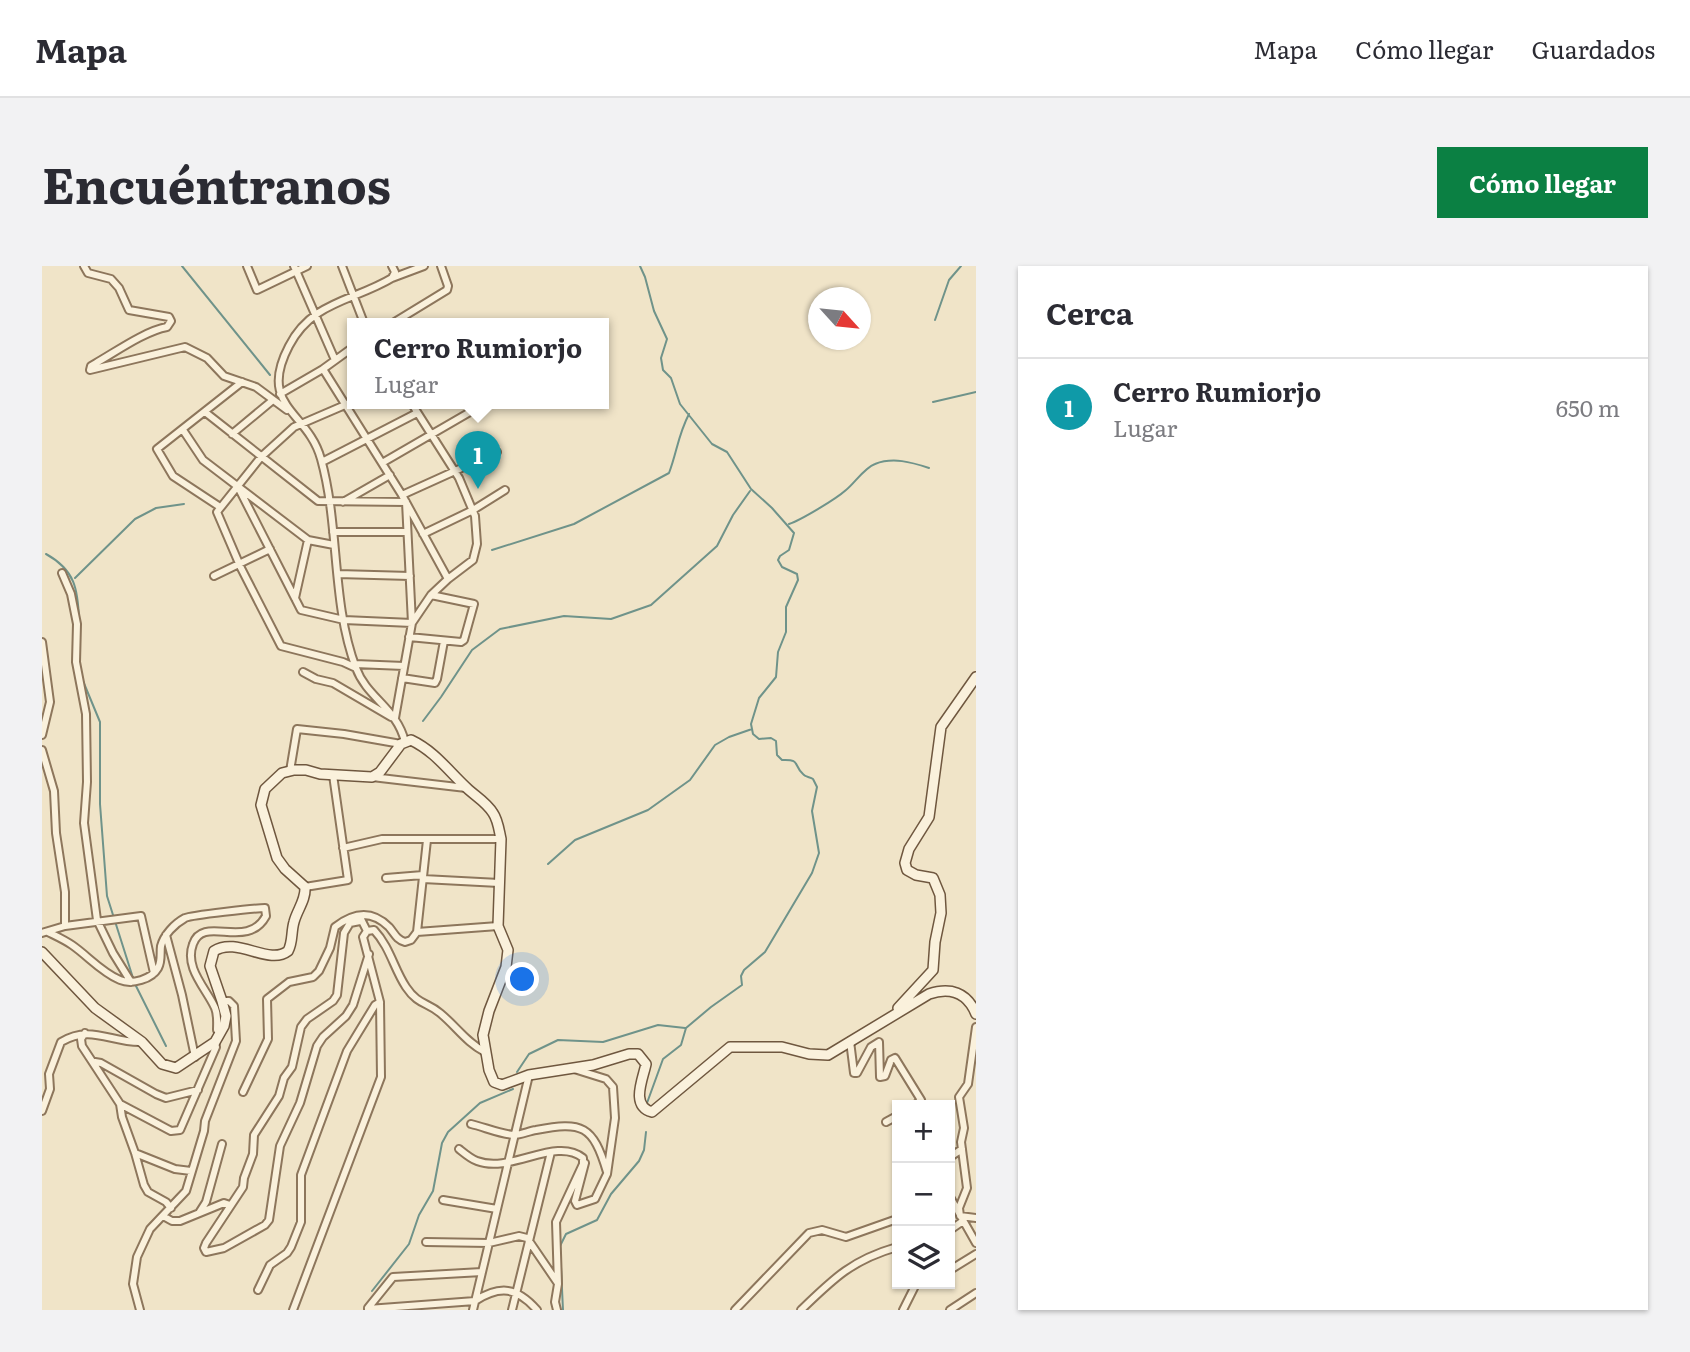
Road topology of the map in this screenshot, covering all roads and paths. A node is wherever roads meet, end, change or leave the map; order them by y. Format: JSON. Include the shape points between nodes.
{"nodes":[{"id":1,"x":84,"y":266,"type":"edge"},
{"id":2,"x":247,"y":266,"type":"edge"},
{"id":3,"x":307,"y":266,"type":"edge"},
{"id":4,"x":341,"y":266,"type":"edge"},
{"id":5,"x":393,"y":266,"type":"edge"},
{"id":6,"x":424,"y":266,"type":"edge"},
{"id":7,"x":441,"y":266,"type":"edge"},
{"id":8,"x":295,"y":269,"type":"edge"},
{"id":9,"x":393,"y":278,"type":"junction"},
{"id":10,"x":354,"y":296,"type":"junction"},
{"id":11,"x":314,"y":315,"type":"junction"},
{"id":12,"x":362,"y":318,"type":"edge"},
{"id":13,"x":401,"y":318,"type":"edge"},
{"id":14,"x":347,"y":352,"type":"edge"},
{"id":15,"x":335,"y":360,"type":"junction"},
{"id":16,"x":323,"y":369,"type":"junction"},
{"id":17,"x":242,"y":382,"type":"junction"},
{"id":18,"x":280,"y":394,"type":"junction"},
{"id":19,"x":274,"y":400,"type":"junction"},
{"id":20,"x":347,"y":401,"type":"edge"},
{"id":21,"x":347,"y":405,"type":"edge"},
{"id":22,"x":352,"y":409,"type":"edge"},
{"id":23,"x":415,"y":409,"type":"edge"},
{"id":24,"x":205,"y":412,"type":"junction"},
{"id":25,"x":470,"y":412,"type":"dead end"},
{"id":26,"x":417,"y":413,"type":"junction"},
{"id":27,"x":293,"y":415,"type":"junction"},
{"id":28,"x":302,"y":425,"type":"junction"},
{"id":29,"x":183,"y":430,"type":"junction"},
{"id":30,"x":232,"y":434,"type":"junction"},
{"id":31,"x":431,"y":436,"type":"junction"},
{"id":32,"x":367,"y":438,"type":"junction"},
{"id":33,"x":496,"y":452,"type":"dead end"},
{"id":34,"x":261,"y":457,"type":"junction"},
{"id":35,"x":322,"y":462,"type":"junction"},
{"id":36,"x":382,"y":463,"type":"junction"},
{"id":37,"x":454,"y":473,"type":"junction"},
{"id":38,"x":390,"y":475,"type":"junction"},
{"id":39,"x":237,"y":485,"type":"junction"},
{"id":40,"x":505,"y":491,"type":"dead end"},
{"id":41,"x":402,"y":495,"type":"junction"},
{"id":42,"x":406,"y":502,"type":"junction"},
{"id":43,"x":330,"y":503,"type":"junction"},
{"id":44,"x":341,"y":503,"type":"junction"},
{"id":45,"x":220,"y":507,"type":"junction"},
{"id":46,"x":473,"y":510,"type":"junction"},
{"id":47,"x":333,"y":532,"type":"junction"},
{"id":48,"x":407,"y":532,"type":"junction"},
{"id":49,"x":423,"y":534,"type":"junction"},
{"id":50,"x":308,"y":540,"type":"junction"},
{"id":51,"x":334,"y":545,"type":"junction"},
{"id":52,"x":270,"y":549,"type":"junction"},
{"id":53,"x":239,"y":564,"type":"junction"},
{"id":54,"x":62,"y":573,"type":"dead end"},
{"id":55,"x":338,"y":574,"type":"junction"},
{"id":56,"x":214,"y":576,"type":"dead end"},
{"id":57,"x":410,"y":576,"type":"junction"},
{"id":58,"x":448,"y":579,"type":"junction"},
{"id":59,"x":432,"y":595,"type":"junction"},
{"id":60,"x":295,"y":598,"type":"junction"},
{"id":61,"x":344,"y":620,"type":"junction"},
{"id":62,"x":412,"y":623,"type":"junction"},
{"id":63,"x":409,"y":637,"type":"junction"},
{"id":64,"x":444,"y":641,"type":"junction"},
{"id":65,"x":42,"y":642,"type":"edge"},
{"id":66,"x":355,"y":666,"type":"junction"},
{"id":67,"x":404,"y":666,"type":"junction"},
{"id":68,"x":303,"y":672,"type":"dead end"},
{"id":69,"x":976,"y":677,"type":"edge"},
{"id":70,"x":402,"y":678,"type":"junction"},
{"id":71,"x":395,"y":720,"type":"junction"},
{"id":72,"x":42,"y":735,"type":"edge"},
{"id":73,"x":403,"y":743,"type":"junction"},
{"id":74,"x":42,"y":750,"type":"edge"},
{"id":75,"x":290,"y":771,"type":"junction"},
{"id":76,"x":333,"y":775,"type":"junction"},
{"id":77,"x":372,"y":777,"type":"junction"},
{"id":78,"x":468,"y":789,"type":"junction"},
{"id":79,"x":501,"y":839,"type":"junction"},
{"id":80,"x":427,"y":840,"type":"junction"},
{"id":81,"x":343,"y":848,"type":"junction"},
{"id":82,"x":423,"y":877,"type":"junction"},
{"id":83,"x":386,"y":878,"type":"dead end"},
{"id":84,"x":499,"y":883,"type":"junction"},
{"id":85,"x":305,"y":887,"type":"junction"},
{"id":86,"x":361,"y":918,"type":"junction"},
{"id":87,"x":97,"y":920,"type":"junction"},
{"id":88,"x":65,"y":926,"type":"junction"},
{"id":89,"x":498,"y":926,"type":"junction"},
{"id":90,"x":367,"y":931,"type":"junction"},
{"id":91,"x":417,"y":932,"type":"junction"},
{"id":92,"x":45,"y":933,"type":"edge"},
{"id":93,"x":166,"y":935,"type":"junction"},
{"id":94,"x":42,"y":952,"type":"edge"},
{"id":95,"x":369,"y":954,"type":"junction"},
{"id":96,"x":154,"y":973,"type":"junction"},
{"id":97,"x":131,"y":982,"type":"junction"},
{"id":98,"x":222,"y":1001,"type":"junction"},
{"id":99,"x":380,"y":1002,"type":"junction"},
{"id":100,"x":976,"y":1014,"type":"edge"},
{"id":101,"x":893,"y":1015,"type":"junction"},
{"id":102,"x":976,"y":1027,"type":"edge"},
{"id":103,"x":85,"y":1033,"type":"junction"},
{"id":104,"x":218,"y":1038,"type":"junction"},
{"id":105,"x":850,"y":1041,"type":"junction"},
{"id":106,"x":142,"y":1042,"type":"junction"},
{"id":107,"x":485,"y":1052,"type":"junction"},
{"id":108,"x":195,"y":1057,"type":"junction"},
{"id":109,"x":95,"y":1062,"type":"junction"},
{"id":110,"x":572,"y":1068,"type":"junction"},
{"id":111,"x":529,"y":1075,"type":"junction"},
{"id":112,"x":199,"y":1090,"type":"junction"},
{"id":113,"x":243,"y":1091,"type":"dead end"},
{"id":114,"x":921,"y":1100,"type":"edge"},
{"id":115,"x":120,"y":1104,"type":"junction"},
{"id":116,"x":42,"y":1111,"type":"edge"},
{"id":117,"x":892,"y":1119,"type":"edge"},
{"id":118,"x":886,"y":1122,"type":"dead end"},
{"id":119,"x":471,"y":1124,"type":"dead end"},
{"id":120,"x":515,"y":1135,"type":"junction"},
{"id":121,"x":222,"y":1144,"type":"dead end"},
{"id":122,"x":459,"y":1149,"type":"dead end"},
{"id":123,"x":962,"y":1149,"type":"junction"},
{"id":124,"x":551,"y":1152,"type":"junction"},
{"id":125,"x":135,"y":1153,"type":"junction"},
{"id":126,"x":955,"y":1154,"type":"edge"},
{"id":127,"x":583,"y":1158,"type":"junction"},
{"id":128,"x":508,"y":1164,"type":"junction"},
{"id":129,"x":191,"y":1171,"type":"junction"},
{"id":130,"x":607,"y":1174,"type":"junction"},
{"id":131,"x":963,"y":1198,"type":"junction"},
{"id":132,"x":443,"y":1200,"type":"dead end"},
{"id":133,"x":955,"y":1201,"type":"edge"},
{"id":134,"x":230,"y":1205,"type":"junction"},
{"id":135,"x":171,"y":1208,"type":"junction"},
{"id":136,"x":955,"y":1208,"type":"edge"},
{"id":137,"x":497,"y":1209,"type":"junction"},
{"id":138,"x":199,"y":1213,"type":"junction"},
{"id":139,"x":163,"y":1216,"type":"junction"},
{"id":140,"x":976,"y":1218,"type":"edge"},
{"id":141,"x":962,"y":1219,"type":"junction"},
{"id":142,"x":892,"y":1221,"type":"edge"},
{"id":143,"x":954,"y":1226,"type":"edge"},
{"id":144,"x":529,"y":1241,"type":"junction"},
{"id":145,"x":426,"y":1242,"type":"dead end"},
{"id":146,"x":489,"y":1243,"type":"junction"},
{"id":147,"x":976,"y":1243,"type":"edge"},
{"id":148,"x":892,"y":1248,"type":"edge"},
{"id":149,"x":976,"y":1254,"type":"edge"},
{"id":150,"x":955,"y":1267,"type":"edge"},
{"id":151,"x":482,"y":1272,"type":"junction"},
{"id":152,"x":558,"y":1284,"type":"junction"},
{"id":153,"x":917,"y":1289,"type":"edge"},
{"id":154,"x":258,"y":1290,"type":"dead end"},
{"id":155,"x":976,"y":1293,"type":"edge"},
{"id":156,"x":516,"y":1294,"type":"junction"},
{"id":157,"x":475,"y":1301,"type":"junction"},
{"id":158,"x":140,"y":1310,"type":"edge"},
{"id":159,"x":293,"y":1310,"type":"edge"},
{"id":160,"x":368,"y":1310,"type":"edge"},
{"id":161,"x":473,"y":1310,"type":"edge"},
{"id":162,"x":512,"y":1310,"type":"edge"},
{"id":163,"x":537,"y":1310,"type":"edge"},
{"id":164,"x":557,"y":1310,"type":"edge"},
{"id":165,"x":735,"y":1310,"type":"edge"},
{"id":166,"x":801,"y":1310,"type":"edge"},
{"id":167,"x":903,"y":1310,"type":"edge"},
{"id":168,"x":950,"y":1310,"type":"edge"}],
"edges":[{"from":1,"to":17,"type":"street","via":[[88,273],[111,279],[128,310],[172,320],[90,370],[185,347],[206,358],[223,376]]},
{"from":2,"to":8,"type":"street","via":[[257,290]]},
{"from":3,"to":8,"type":"street"},
{"from":4,"to":10,"type":"street"},
{"from":5,"to":9,"type":"street"},
{"from":6,"to":9,"type":"street"},
{"from":7,"to":13,"type":"street","via":[[447,290]]},
{"from":8,"to":11,"type":"street"},
{"from":9,"to":10,"type":"street"},
{"from":10,"to":11,"type":"street"},
{"from":10,"to":12,"type":"street"},
{"from":11,"to":15,"type":"street"},
{"from":11,"to":18,"type":"street","via":[[287,349]]},
{"from":14,"to":15,"type":"street"},
{"from":15,"to":16,"type":"street"},
{"from":16,"to":18,"type":"street"},
{"from":16,"to":20,"type":"street"},
{"from":17,"to":19,"type":"street"},
{"from":17,"to":24,"type":"street"},
{"from":18,"to":27,"type":"street"},
{"from":19,"to":27,"type":"street"},
{"from":19,"to":30,"type":"street"},
{"from":21,"to":28,"type":"street"},
{"from":22,"to":32,"type":"street"},
{"from":23,"to":26,"type":"street"},
{"from":24,"to":29,"type":"street"},
{"from":24,"to":30,"type":"street"},
{"from":25,"to":31,"type":"street"},
{"from":26,"to":31,"type":"street"},
{"from":26,"to":32,"type":"street"},
{"from":27,"to":28,"type":"street"},
{"from":28,"to":34,"type":"street"},
{"from":28,"to":35,"type":"street"},
{"from":29,"to":39,"type":"street","via":[[203,460]]},
{"from":29,"to":45,"type":"street","via":[[160,445],[158,454],[173,476]]},
{"from":30,"to":34,"type":"street"},
{"from":31,"to":36,"type":"street"},
{"from":31,"to":37,"type":"street"},
{"from":32,"to":35,"type":"street"},
{"from":32,"to":36,"type":"street"},
{"from":33,"to":37,"type":"street"},
{"from":34,"to":39,"type":"street"},
{"from":34,"to":43,"type":"street","via":[[318,502]]},
{"from":35,"to":43,"type":"street"},
{"from":36,"to":38,"type":"street"},
{"from":37,"to":41,"type":"street"},
{"from":37,"to":46,"type":"street"},
{"from":38,"to":41,"type":"street"},
{"from":38,"to":44,"type":"street"},
{"from":39,"to":45,"type":"street"},
{"from":39,"to":50,"type":"street"},
{"from":39,"to":52,"type":"street"},
{"from":40,"to":46,"type":"street"},
{"from":41,"to":42,"type":"street"},
{"from":42,"to":44,"type":"street"},
{"from":42,"to":48,"type":"street"},
{"from":42,"to":49,"type":"street"},
{"from":43,"to":44,"type":"street"},
{"from":43,"to":47,"type":"street"},
{"from":45,"to":53,"type":"street","via":[[218,519]]},
{"from":46,"to":49,"type":"street"},
{"from":46,"to":58,"type":"street","via":[[476,554]]},
{"from":47,"to":48,"type":"street"},
{"from":47,"to":51,"type":"street"},
{"from":48,"to":57,"type":"street"},
{"from":49,"to":58,"type":"street"},
{"from":50,"to":51,"type":"street"},
{"from":50,"to":60,"type":"street"},
{"from":51,"to":55,"type":"street"},
{"from":52,"to":53,"type":"street"},
{"from":52,"to":60,"type":"street"},
{"from":53,"to":56,"type":"street"},
{"from":53,"to":66,"type":"street","via":[[281,646]]},
{"from":54,"to":87,"type":"street","via":[[77,624],[76,662],[86,714],[84,823]]},
{"from":55,"to":57,"type":"street"},
{"from":55,"to":61,"type":"street"},
{"from":57,"to":62,"type":"street"},
{"from":58,"to":59,"type":"street"},
{"from":59,"to":62,"type":"street"},
{"from":59,"to":64,"type":"street","via":[[474,604],[463,642]]},
{"from":60,"to":61,"type":"street","via":[[301,610]]},
{"from":61,"to":62,"type":"street"},
{"from":61,"to":66,"type":"street"},
{"from":62,"to":63,"type":"street"},
{"from":63,"to":64,"type":"street"},
{"from":63,"to":67,"type":"street"},
{"from":64,"to":70,"type":"street","via":[[435,682]]},
{"from":65,"to":72,"type":"street","via":[[50,702]]},
{"from":66,"to":67,"type":"street"},
{"from":66,"to":71,"type":"street"},
{"from":67,"to":70,"type":"street"},
{"from":68,"to":71,"type":"street","via":[[333,683]]},
{"from":69,"to":101,"type":"main road","via":[[941,727],[929,817],[905,863],[916,875],[933,878],[940,895],[942,913],[933,970]]},
{"from":70,"to":71,"type":"street"},
{"from":71,"to":73,"type":"street"},
{"from":73,"to":75,"type":"street","via":[[297,729]]},
{"from":73,"to":77,"type":"main road"},
{"from":73,"to":78,"type":"main road","via":[[411,740],[426,747]]},
{"from":74,"to":88,"type":"street","via":[[54,791]]},
{"from":75,"to":76,"type":"main road"},
{"from":75,"to":85,"type":"main road","via":[[265,789],[261,805],[277,858]]},
{"from":76,"to":77,"type":"main road"},
{"from":76,"to":81,"type":"street"},
{"from":77,"to":78,"type":"street"},
{"from":78,"to":79,"type":"main road","via":[[493,813]]},
{"from":79,"to":80,"type":"street"},
{"from":79,"to":84,"type":"main road"},
{"from":80,"to":81,"type":"street","via":[[382,839]]},
{"from":80,"to":82,"type":"street"},
{"from":81,"to":85,"type":"street","via":[[348,880]]},
{"from":82,"to":83,"type":"street"},
{"from":82,"to":84,"type":"street"},
{"from":82,"to":91,"type":"street"},
{"from":84,"to":89,"type":"main road"},
{"from":85,"to":98,"type":"main road","via":[[291,945],[283,956],[231,947],[214,951],[211,975]]},
{"from":86,"to":90,"type":"street"},
{"from":86,"to":91,"type":"street","via":[[373,916],[405,942]]},
{"from":86,"to":113,"type":"street","via":[[348,917],[335,927],[330,948],[313,977],[289,982],[267,999],[268,1039]]},
{"from":86,"to":134,"type":"street","via":[[346,927],[337,995],[301,1027],[292,1067],[279,1096],[256,1128],[243,1187]]},
{"from":87,"to":88,"type":"street"},
{"from":87,"to":96,"type":"street","via":[[141,916]]},
{"from":87,"to":97,"type":"street"},
{"from":88,"to":92,"type":"street"},
{"from":89,"to":91,"type":"street"},
{"from":89,"to":107,"type":"main road","via":[[508,950],[483,1035]]},
{"from":90,"to":95,"type":"street","via":[[363,937]]},
{"from":90,"to":107,"type":"street","via":[[374,930],[382,939],[406,988],[420,1003],[439,1012],[465,1040]]},
{"from":92,"to":97,"type":"street","via":[[71,944],[121,981]]},
{"from":93,"to":96,"type":"street"},
{"from":93,"to":104,"type":"street","via":[[186,918],[267,909],[262,924],[250,933],[202,932],[191,947],[193,969],[215,1009]]},
{"from":93,"to":108,"type":"street"},
{"from":94,"to":106,"type":"main road","via":[[95,1008]]},
{"from":95,"to":99,"type":"street"},
{"from":95,"to":134,"type":"street","via":[[353,1005],[317,1046],[300,1103],[280,1146],[269,1220],[224,1248],[206,1252],[206,1244]]},
{"from":96,"to":97,"type":"street"},
{"from":98,"to":104,"type":"main road","via":[[226,1016]]},
{"from":98,"to":129,"type":"street","via":[[229,1000],[234,1006],[236,1041]]},
{"from":99,"to":154,"type":"street","via":[[347,1051],[301,1175],[301,1222],[291,1247],[270,1265]]},
{"from":99,"to":159,"type":"street","via":[[381,1076]]},
{"from":100,"to":101,"type":"main road","via":[[963,995],[942,990]]},
{"from":101,"to":105,"type":"main road"},
{"from":102,"to":123,"type":"street","via":[[968,1084],[959,1097]]},
{"from":103,"to":106,"type":"street"},
{"from":103,"to":109,"type":"street","via":[[82,1045]]},
{"from":103,"to":116,"type":"street","via":[[61,1042]]},
{"from":104,"to":108,"type":"main road"},
{"from":104,"to":112,"type":"street"},
{"from":105,"to":110,"type":"main road","via":[[820,1056],[782,1046],[730,1046],[652,1112],[641,1106],[646,1064],[638,1054]]},
{"from":105,"to":114,"type":"street","via":[[854,1073],[879,1042],[880,1077],[895,1058]]},
{"from":106,"to":108,"type":"main road","via":[[168,1067],[176,1068]]},
{"from":107,"to":111,"type":"main road","via":[[494,1082],[502,1085]]},
{"from":109,"to":112,"type":"street","via":[[166,1098]]},
{"from":109,"to":115,"type":"street"},
{"from":110,"to":111,"type":"main road"},
{"from":110,"to":130,"type":"street","via":[[606,1079],[613,1087],[615,1118]]},
{"from":111,"to":120,"type":"street"},
{"from":112,"to":115,"type":"street","via":[[185,1124],[176,1132]]},
{"from":115,"to":125,"type":"street"},
{"from":117,"to":118,"type":"street"},
{"from":119,"to":120,"type":"street"},
{"from":120,"to":128,"type":"street"},
{"from":120,"to":130,"type":"street","via":[[576,1125],[599,1147]]},
{"from":121,"to":138,"type":"street"},
{"from":122,"to":128,"type":"street","via":[[477,1161]]},
{"from":123,"to":126,"type":"street"},
{"from":123,"to":131,"type":"street","via":[[968,1188]]},
{"from":124,"to":127,"type":"street"},
{"from":124,"to":128,"type":"street"},
{"from":124,"to":144,"type":"street"},
{"from":125,"to":129,"type":"street","via":[[175,1170]]},
{"from":125,"to":135,"type":"street","via":[[148,1192]]},
{"from":127,"to":130,"type":"street","via":[[577,1205],[595,1199]]},
{"from":127,"to":152,"type":"street","via":[[555,1222]]},
{"from":128,"to":137,"type":"street"},
{"from":129,"to":135,"type":"street","via":[[186,1191]]},
{"from":131,"to":133,"type":"street"},
{"from":131,"to":141,"type":"street","via":[[959,1208]]},
{"from":132,"to":137,"type":"street"},
{"from":134,"to":138,"type":"street"},
{"from":135,"to":139,"type":"street"},
{"from":136,"to":141,"type":"street"},
{"from":137,"to":146,"type":"street"},
{"from":138,"to":139,"type":"street","via":[[180,1221]]},
{"from":139,"to":158,"type":"street","via":[[150,1229],[137,1257],[133,1284]]},
{"from":140,"to":141,"type":"street"},
{"from":141,"to":143,"type":"street"},
{"from":141,"to":147,"type":"street"},
{"from":142,"to":165,"type":"street","via":[[846,1237],[822,1230],[809,1233]]},
{"from":144,"to":146,"type":"street","via":[[519,1236]]},
{"from":144,"to":152,"type":"street"},
{"from":144,"to":156,"type":"street"},
{"from":145,"to":146,"type":"street"},
{"from":146,"to":151,"type":"street"},
{"from":148,"to":166,"type":"street","via":[[848,1266]]},
{"from":149,"to":150,"type":"street"},
{"from":151,"to":157,"type":"street"},
{"from":151,"to":160,"type":"street","via":[[393,1277]]},
{"from":152,"to":164,"type":"street"},
{"from":153,"to":167,"type":"street"},
{"from":155,"to":168,"type":"street"},
{"from":156,"to":157,"type":"street","via":[[504,1289]]},
{"from":156,"to":162,"type":"street"},
{"from":156,"to":163,"type":"street"},
{"from":157,"to":160,"type":"street"},
{"from":157,"to":161,"type":"street"}]}
